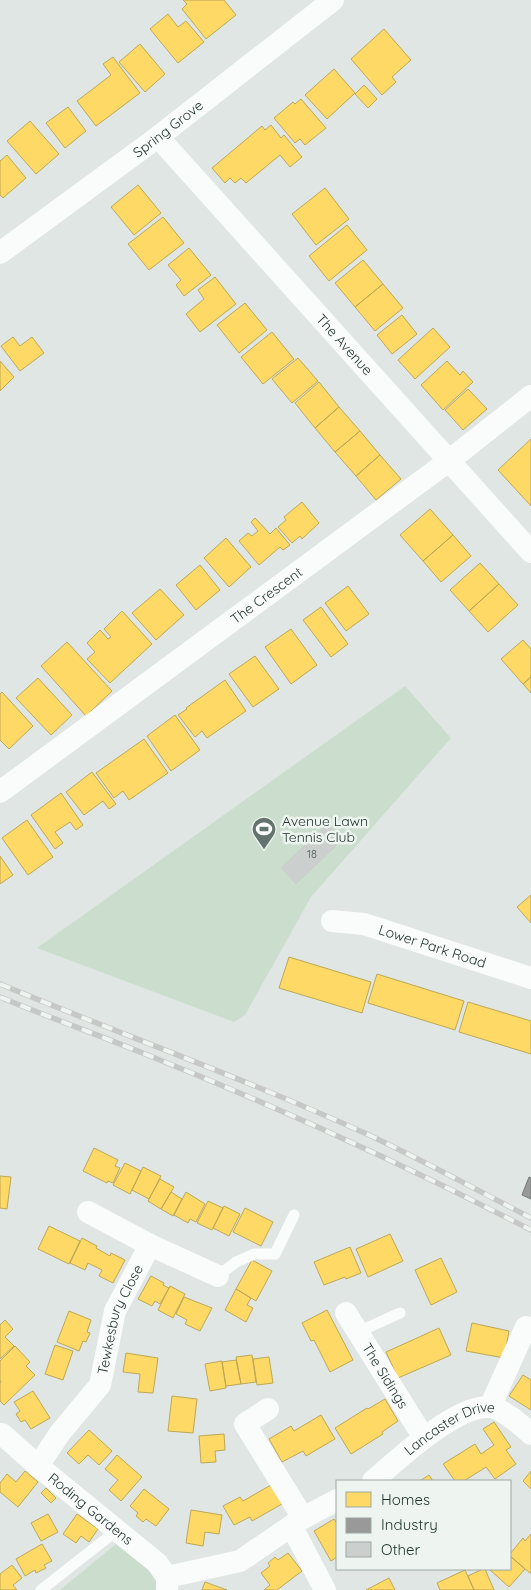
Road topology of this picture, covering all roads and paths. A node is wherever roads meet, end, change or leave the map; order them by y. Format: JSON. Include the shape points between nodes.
{"nodes":[{"id":1,"x":332,"y":0,"type":"edge"},
{"id":2,"x":158,"y":137,"type":"junction"},
{"id":3,"x":0,"y":253,"type":"edge"},
{"id":4,"x":531,"y":396,"type":"edge"},
{"id":5,"x":450,"y":460,"type":"junction"},
{"id":6,"x":531,"y":552,"type":"edge"},
{"id":7,"x":0,"y":792,"type":"edge"},
{"id":8,"x":332,"y":921,"type":"dead end"},
{"id":9,"x":531,"y":978,"type":"edge"},
{"id":10,"x":88,"y":1212,"type":"dead end"},
{"id":11,"x":294,"y":1215,"type":"dead end"},
{"id":12,"x":150,"y":1245,"type":"junction"},
{"id":13,"x":218,"y":1276,"type":"joint"},
{"id":14,"x":346,"y":1313,"type":"dead end"},
{"id":15,"x":400,"y":1313,"type":"dead end"},
{"id":16,"x":526,"y":1326,"type":"dead end"},
{"id":17,"x":358,"y":1332,"type":"junction"},
{"id":18,"x":490,"y":1407,"type":"junction"},
{"id":19,"x":268,"y":1409,"type":"dead end"},
{"id":20,"x":0,"y":1434,"type":"edge"},
{"id":21,"x":531,"y":1434,"type":"edge"},
{"id":22,"x":424,"y":1438,"type":"junction"},
{"id":23,"x":38,"y":1466,"type":"junction"},
{"id":24,"x":374,"y":1480,"type":"edge"},
{"id":25,"x":336,"y":1501,"type":"edge"},
{"id":26,"x":297,"y":1522,"type":"junction"},
{"id":27,"x":116,"y":1531,"type":"junction"},
{"id":28,"x":167,"y":1583,"type":"edge"},
{"id":29,"x":41,"y":1590,"type":"edge"},
{"id":30,"x":325,"y":1590,"type":"edge"}],
"edges":[{"from":1,"to":2,"type":"street","name":"Spring Grove"},
{"from":2,"to":3,"type":"street","name":"Spring Grove"},
{"from":2,"to":5,"type":"street","name":"The Avenue"},
{"from":4,"to":5,"type":"street","name":"The Crescent"},
{"from":5,"to":6,"type":"street","name":"The Avenue"},
{"from":5,"to":7,"type":"street","name":"The Crescent"},
{"from":8,"to":9,"type":"street","name":"Lower Park Road","via":[[364,924]]},
{"from":10,"to":12,"type":"street"},
{"from":11,"to":13,"type":"lane","via":[[275,1254],[254,1254],[236,1262]]},
{"from":12,"to":13,"type":"street"},
{"from":12,"to":23,"type":"street","name":"Tewkesbury Close","via":[[115,1312],[100,1385],[60,1433]]},
{"from":14,"to":17,"type":"street","name":"The Sidings"},
{"from":15,"to":17,"type":"lane"},
{"from":16,"to":18,"type":"street"},
{"from":17,"to":22,"type":"street","name":"The Sidings"},
{"from":18,"to":21,"type":"street","name":"Lancaster Drive","via":[[510,1417]]},
{"from":18,"to":22,"type":"street","name":"Lancaster Drive","via":[[470,1410]]},
{"from":19,"to":26,"type":"street","via":[[245,1424]]},
{"from":20,"to":23,"type":"street","name":"Roding Gardens"},
{"from":22,"to":24,"type":"street","name":"Lancaster Drive"},
{"from":23,"to":27,"type":"street","name":"Roding Gardens"},
{"from":25,"to":26,"type":"street"},
{"from":26,"to":28,"type":"street","via":[[240,1561]]},
{"from":26,"to":30,"type":"street"},
{"from":27,"to":28,"type":"street","name":"Roding Gardens","via":[[157,1564]]},
{"from":27,"to":29,"type":"lane"}]}
